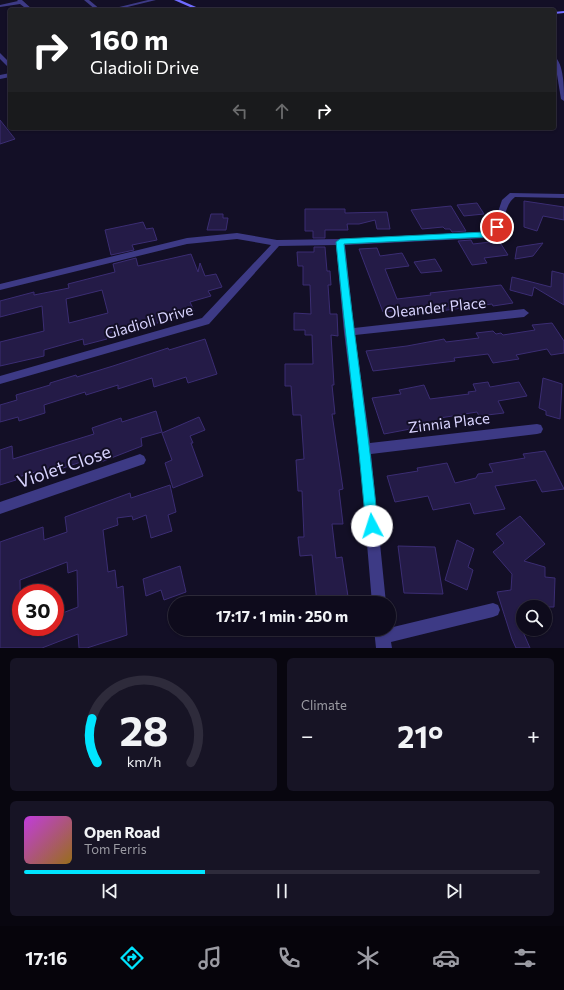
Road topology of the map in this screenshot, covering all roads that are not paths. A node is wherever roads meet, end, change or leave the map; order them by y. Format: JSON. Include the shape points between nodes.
{"nodes":[{"id":1,"x":86,"y":0,"type":"edge"},
{"id":2,"x":154,"y":0,"type":"edge"},
{"id":3,"x":176,"y":0,"type":"edge"},
{"id":4,"x":20,"y":1,"type":"edge"},
{"id":5,"x":0,"y":6,"type":"edge"},
{"id":6,"x":29,"y":8,"type":"edge"},
{"id":7,"x":96,"y":8,"type":"edge"},
{"id":8,"x":119,"y":8,"type":"edge"},
{"id":9,"x":196,"y":8,"type":"edge"},
{"id":10,"x":0,"y":55,"type":"edge"},
{"id":11,"x":556,"y":61,"type":"edge"},
{"id":12,"x":8,"y":65,"type":"edge"},
{"id":13,"x":564,"y":99,"type":"edge"},
{"id":14,"x":564,"y":196,"type":"edge"},
{"id":15,"x":340,"y":242,"type":"junction"},
{"id":16,"x":277,"y":243,"type":"junction"},
{"id":17,"x":0,"y":287,"type":"edge"},
{"id":18,"x":524,"y":313,"type":"dead end"},
{"id":19,"x":349,"y":332,"type":"junction"},
{"id":20,"x":0,"y":380,"type":"edge"},
{"id":21,"x":537,"y":429,"type":"dead end"},
{"id":22,"x":365,"y":449,"type":"junction"},
{"id":23,"x":140,"y":460,"type":"dead end"},
{"id":24,"x":0,"y":508,"type":"edge"},
{"id":25,"x":378,"y":596,"type":"edge"},
{"id":26,"x":494,"y":610,"type":"dead end"},
{"id":27,"x":382,"y":638,"type":"edge"}],
"edges":[{"from":1,"to":7,"type":"street"},
{"from":2,"to":8,"type":"street"},
{"from":3,"to":9,"type":"street"},
{"from":4,"to":5,"type":"street"},
{"from":4,"to":6,"type":"street"},
{"from":10,"to":12,"type":"street"},
{"from":11,"to":13,"type":"street"},
{"from":14,"to":15,"type":"street","via":[[513,195],[506,200],[497,227],[486,235]]},
{"from":15,"to":16,"type":"street"},
{"from":15,"to":19,"type":"street"},
{"from":16,"to":17,"type":"street","via":[[237,236],[187,241]]},
{"from":16,"to":20,"type":"street","name":"Gladioli Drive","via":[[205,322]]},
{"from":18,"to":19,"type":"street","name":"Oleander Place"},
{"from":19,"to":22,"type":"street"},
{"from":21,"to":22,"type":"street","name":"Zinnia Place"},
{"from":22,"to":25,"type":"street"},
{"from":23,"to":24,"type":"street","name":"Violet Close"},
{"from":26,"to":27,"type":"street"}]}
